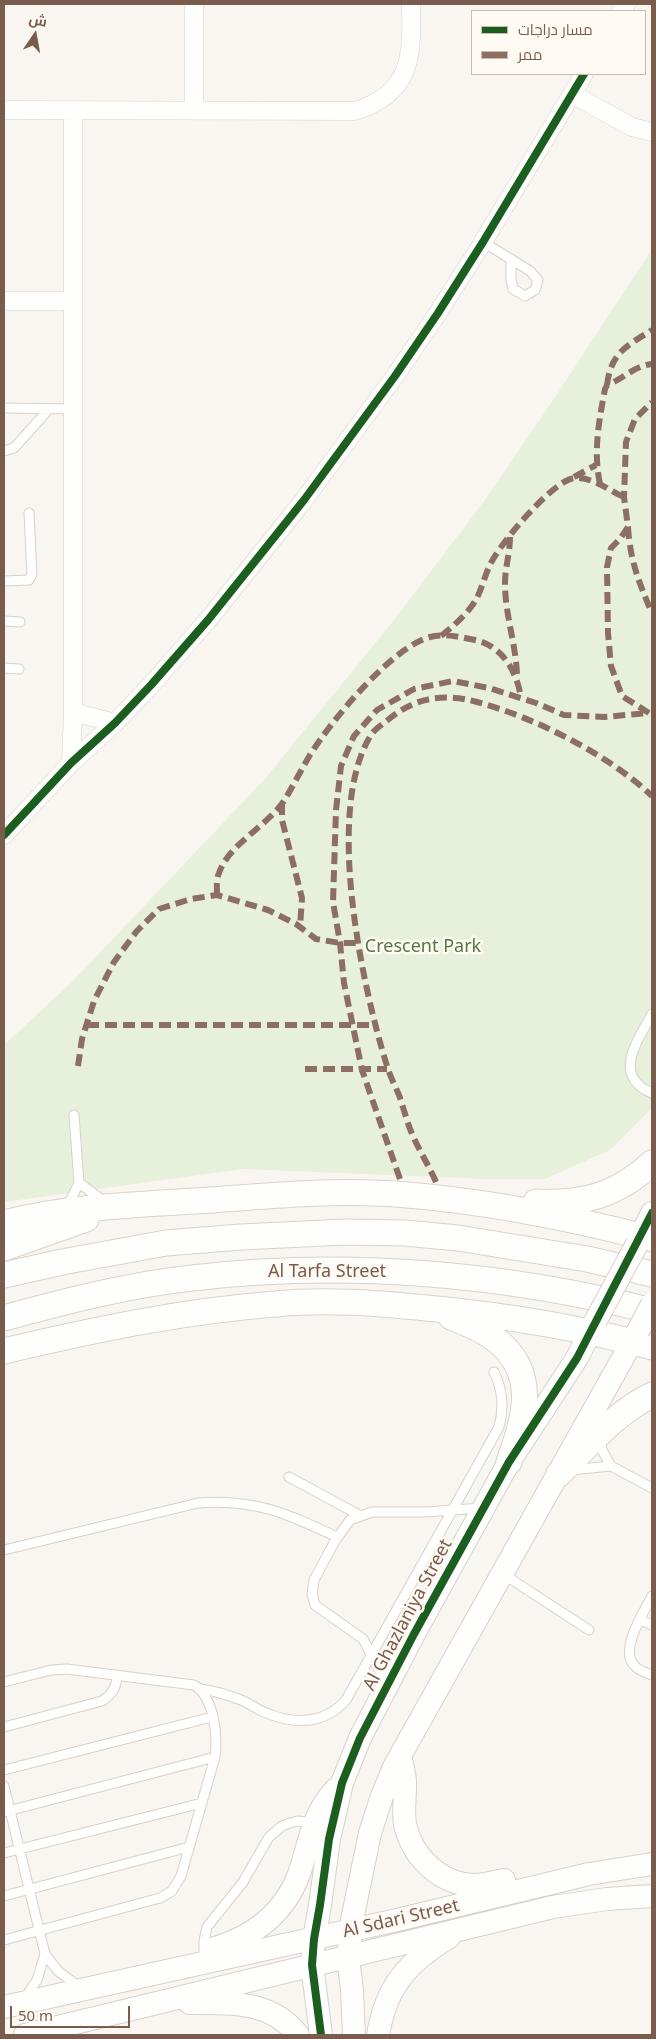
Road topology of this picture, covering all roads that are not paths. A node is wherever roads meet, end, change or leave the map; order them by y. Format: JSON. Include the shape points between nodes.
{"nodes":[{"id":1,"x":194,"y":4,"type":"edge"},
{"id":2,"x":411,"y":4,"type":"edge"},
{"id":3,"x":583,"y":75,"type":"edge"},
{"id":4,"x":572,"y":94,"type":"junction"},
{"id":5,"x":4,"y":110,"type":"edge"},
{"id":6,"x":73,"y":110,"type":"junction"},
{"id":7,"x":194,"y":111,"type":"junction"},
{"id":8,"x":652,"y":132,"type":"edge"},
{"id":9,"x":483,"y":242,"type":"junction"},
{"id":10,"x":511,"y":259,"type":"dead end"},
{"id":11,"x":4,"y":301,"type":"edge"},
{"id":12,"x":73,"y":301,"type":"junction"},
{"id":13,"x":4,"y":408,"type":"edge"},
{"id":14,"x":73,"y":409,"type":"junction"},
{"id":15,"x":48,"y":410,"type":"junction"},
{"id":16,"x":4,"y":451,"type":"edge"},
{"id":17,"x":29,"y":513,"type":"dead end"},
{"id":18,"x":4,"y":581,"type":"edge"},
{"id":19,"x":4,"y":621,"type":"edge"},
{"id":20,"x":20,"y":622,"type":"dead end"},
{"id":21,"x":4,"y":668,"type":"edge"},
{"id":22,"x":18,"y":668,"type":"dead end"},
{"id":23,"x":73,"y":712,"type":"junction"},
{"id":24,"x":115,"y":723,"type":"junction"},
{"id":25,"x":71,"y":763,"type":"junction"},
{"id":26,"x":4,"y":835,"type":"edge"},
{"id":27,"x":652,"y":1014,"type":"edge"},
{"id":28,"x":652,"y":1093,"type":"edge"},
{"id":29,"x":74,"y":1115,"type":"dead end"},
{"id":30,"x":652,"y":1163,"type":"edge"},
{"id":31,"x":79,"y":1183,"type":"junction"},
{"id":32,"x":119,"y":1206,"type":"junction"},
{"id":33,"x":494,"y":1207,"type":"junction"},
{"id":34,"x":64,"y":1212,"type":"junction"},
{"id":35,"x":652,"y":1213,"type":"edge"},
{"id":36,"x":4,"y":1223,"type":"edge"},
{"id":37,"x":643,"y":1240,"type":"edge"},
{"id":38,"x":4,"y":1248,"type":"edge"},
{"id":39,"x":652,"y":1274,"type":"edge"},
{"id":40,"x":4,"y":1275,"type":"edge"},
{"id":41,"x":652,"y":1304,"type":"edge"},
{"id":42,"x":430,"y":1308,"type":"junction"},
{"id":43,"x":652,"y":1311,"type":"edge"},
{"id":44,"x":4,"y":1318,"type":"edge"},
{"id":45,"x":593,"y":1326,"type":"junction"},
{"id":46,"x":641,"y":1340,"type":"edge"},
{"id":47,"x":4,"y":1352,"type":"edge"},
{"id":48,"x":494,"y":1372,"type":"dead end"},
{"id":49,"x":652,"y":1395,"type":"edge"},
{"id":50,"x":599,"y":1435,"type":"junction"},
{"id":51,"x":509,"y":1462,"type":"junction"},
{"id":52,"x":611,"y":1466,"type":"junction"},
{"id":53,"x":559,"y":1474,"type":"junction"},
{"id":54,"x":289,"y":1477,"type":"dead end"},
{"id":55,"x":652,"y":1488,"type":"edge"},
{"id":56,"x":483,"y":1508,"type":"junction"},
{"id":57,"x":452,"y":1511,"type":"junction"},
{"id":58,"x":361,"y":1516,"type":"junction"},
{"id":59,"x":338,"y":1538,"type":"junction"},
{"id":60,"x":4,"y":1550,"type":"edge"},
{"id":61,"x":502,"y":1574,"type":"junction"},
{"id":62,"x":652,"y":1596,"type":"edge"},
{"id":63,"x":640,"y":1620,"type":"junction"},
{"id":64,"x":652,"y":1625,"type":"edge"},
{"id":65,"x":589,"y":1630,"type":"dead end"},
{"id":66,"x":371,"y":1654,"type":"junction"},
{"id":67,"x":117,"y":1675,"type":"junction"},
{"id":68,"x":652,"y":1675,"type":"edge"},
{"id":69,"x":4,"y":1682,"type":"edge"},
{"id":70,"x":386,"y":1685,"type":"junction"},
{"id":71,"x":201,"y":1688,"type":"junction"},
{"id":72,"x":212,"y":1717,"type":"junction"},
{"id":73,"x":4,"y":1727,"type":"edge"},
{"id":74,"x":400,"y":1756,"type":"junction"},
{"id":75,"x":215,"y":1757,"type":"junction"},
{"id":76,"x":4,"y":1770,"type":"edge"},
{"id":77,"x":342,"y":1783,"type":"junction"},
{"id":78,"x":4,"y":1786,"type":"edge"},
{"id":79,"x":202,"y":1803,"type":"junction"},
{"id":80,"x":7,"y":1811,"type":"edge"},
{"id":81,"x":314,"y":1823,"type":"junction"},
{"id":82,"x":189,"y":1847,"type":"junction"},
{"id":83,"x":19,"y":1849,"type":"junction"},
{"id":84,"x":4,"y":1853,"type":"edge"},
{"id":85,"x":652,"y":1864,"type":"edge"},
{"id":86,"x":566,"y":1879,"type":"junction"},
{"id":87,"x":30,"y":1890,"type":"junction"},
{"id":88,"x":4,"y":1896,"type":"edge"},
{"id":89,"x":652,"y":1896,"type":"edge"},
{"id":90,"x":463,"y":1927,"type":"junction"},
{"id":91,"x":40,"y":1930,"type":"junction"},
{"id":92,"x":351,"y":1931,"type":"junction"},
{"id":93,"x":314,"y":1939,"type":"junction"},
{"id":94,"x":4,"y":1940,"type":"edge"},
{"id":95,"x":204,"y":1952,"type":"junction"},
{"id":96,"x":46,"y":1954,"type":"junction"},
{"id":97,"x":348,"y":1958,"type":"junction"},
{"id":98,"x":312,"y":1965,"type":"junction"},
{"id":99,"x":172,"y":1970,"type":"junction"},
{"id":100,"x":84,"y":1988,"type":"junction"},
{"id":101,"x":152,"y":2004,"type":"junction"},
{"id":102,"x":12,"y":2005,"type":"edge"},
{"id":103,"x":26,"y":2035,"type":"edge"},
{"id":104,"x":298,"y":2035,"type":"edge"},
{"id":105,"x":321,"y":2035,"type":"edge"},
{"id":106,"x":354,"y":2035,"type":"edge"},
{"id":107,"x":378,"y":2035,"type":"edge"}],
"edges":[{"from":1,"to":7,"type":"street"},
{"from":2,"to":7,"type":"street","via":[[407,65],[396,86],[367,108],[355,111]]},
{"from":3,"to":4,"type":"street"},
{"from":4,"to":8,"type":"street","via":[[626,124]]},
{"from":4,"to":9,"type":"street"},
{"from":5,"to":6,"type":"street"},
{"from":6,"to":7,"type":"street"},
{"from":6,"to":12,"type":"street"},
{"from":9,"to":10,"type":"lane"},
{"from":9,"to":24,"type":"street","via":[[394,376],[304,500],[208,620]]},
{"from":11,"to":12,"type":"street"},
{"from":12,"to":14,"type":"street"},
{"from":13,"to":15,"type":"lane"},
{"from":14,"to":15,"type":"lane"},
{"from":14,"to":23,"type":"street"},
{"from":15,"to":16,"type":"lane","via":[[14,448]]},
{"from":17,"to":18,"type":"lane","via":[[32,574],[28,580]]},
{"from":19,"to":20,"type":"lane"},
{"from":21,"to":22,"type":"lane"},
{"from":23,"to":24,"type":"street"},
{"from":23,"to":25,"type":"street"},
{"from":24,"to":25,"type":"street"},
{"from":25,"to":26,"type":"street"},
{"from":27,"to":28,"type":"lane","via":[[630,1063],[634,1080]]},
{"from":29,"to":31,"type":"lane"},
{"from":30,"to":33,"type":"main road","via":[[620,1188],[587,1200],[561,1204],[513,1203]]},
{"from":31,"to":32,"type":"lane"},
{"from":31,"to":34,"type":"lane"},
{"from":32,"to":33,"type":"main road","via":[[319,1193],[395,1194]]},
{"from":32,"to":34,"type":"main road"},
{"from":32,"to":38,"type":"main road"},
{"from":33,"to":37,"type":"main road","via":[[559,1218]]},
{"from":34,"to":36,"type":"main road"},
{"from":35,"to":37,"type":"street","name":"Al Ghazlaniya Street"},
{"from":37,"to":45,"type":"street","name":"Al Ghazlaniya Street","bridge":true},
{"from":39,"to":40,"type":"main road","name":"Al Tarfa Street","via":[[587,1259],[458,1238],[345,1232],[166,1244]]},
{"from":41,"to":46,"type":"street","bridge":true},
{"from":42,"to":45,"type":"main road"},
{"from":42,"to":47,"type":"main road","via":[[276,1303],[169,1316]]},
{"from":42,"to":51,"type":"main road","via":[[495,1339],[518,1367],[526,1405]]},
{"from":43,"to":44,"type":"main road","name":"Al Tarfa Street","via":[[577,1295],[459,1277],[408,1272],[302,1271],[246,1272],[145,1285],[95,1294]]},
{"from":45,"to":46,"type":"main road"},
{"from":45,"to":51,"type":"street","name":"Al Ghazlaniya Street"},
{"from":46,"to":53,"type":"street"},
{"from":48,"to":57,"type":"lane","via":[[503,1398],[499,1427]]},
{"from":49,"to":50,"type":"main road","via":[[638,1402]]},
{"from":50,"to":52,"type":"lane","via":[[602,1450]]},
{"from":50,"to":53,"type":"main road"},
{"from":51,"to":56,"type":"street","name":"Al Ghazlaniya Street"},
{"from":52,"to":53,"type":"lane","via":[[581,1468]]},
{"from":52,"to":55,"type":"lane"},
{"from":53,"to":61,"type":"street"},
{"from":54,"to":58,"type":"lane"},
{"from":56,"to":57,"type":"lane"},
{"from":56,"to":70,"type":"street","name":"Al Ghazlaniya Street"},
{"from":57,"to":58,"type":"lane","via":[[372,1512]]},
{"from":57,"to":66,"type":"lane"},
{"from":58,"to":59,"type":"lane","via":[[350,1520]]},
{"from":59,"to":60,"type":"lane","via":[[290,1514],[248,1503],[221,1501],[198,1503]]},
{"from":59,"to":66,"type":"lane","via":[[314,1580],[312,1594],[315,1605],[362,1639]]},
{"from":61,"to":65,"type":"lane"},
{"from":61,"to":74,"type":"street"},
{"from":62,"to":63,"type":"lane"},
{"from":63,"to":64,"type":"lane"},
{"from":63,"to":68,"type":"lane","via":[[630,1641],[628,1655],[635,1667]]},
{"from":66,"to":70,"type":"lane"},
{"from":66,"to":71,"type":"lane","via":[[346,1700],[333,1712],[316,1719],[280,1718],[231,1696]]},
{"from":67,"to":69,"type":"lane","via":[[59,1669]]},
{"from":67,"to":71,"type":"lane","via":[[187,1683]]},
{"from":67,"to":73,"type":"lane","via":[[115,1688],[102,1701]]},
{"from":70,"to":77,"type":"street","name":"Al Ghazlaniya Street"},
{"from":71,"to":72,"type":"lane","via":[[209,1701]]},
{"from":72,"to":75,"type":"lane"},
{"from":72,"to":76,"type":"lane"},
{"from":74,"to":86,"type":"street","via":[[406,1784],[403,1808],[409,1838],[423,1860],[441,1875],[476,1885],[533,1875]]},
{"from":74,"to":92,"type":"street","via":[[370,1833]]},
{"from":75,"to":79,"type":"lane"},
{"from":75,"to":80,"type":"lane"},
{"from":77,"to":81,"type":"street","via":[[330,1794]]},
{"from":77,"to":93,"type":"street","name":"Al Ghazlaniya Street","via":[[328,1839]]},
{"from":78,"to":80,"type":"lane"},
{"from":79,"to":82,"type":"lane"},
{"from":79,"to":83,"type":"lane"},
{"from":80,"to":83,"type":"lane"},
{"from":81,"to":95,"type":"street","via":[[296,1880],[282,1906],[244,1938]]},
{"from":81,"to":95,"type":"lane","via":[[290,1823],[269,1837],[243,1882],[207,1927]]},
{"from":82,"to":87,"type":"lane"},
{"from":82,"to":91,"type":"lane","via":[[179,1881],[167,1895]]},
{"from":83,"to":84,"type":"lane"},
{"from":83,"to":87,"type":"lane"},
{"from":85,"to":86,"type":"street","name":"Al Sdari Street"},
{"from":86,"to":92,"type":"street","name":"Al Sdari Street"},
{"from":87,"to":88,"type":"lane"},
{"from":87,"to":91,"type":"lane"},
{"from":89,"to":90,"type":"street","name":"Al Sdari Street","via":[[553,1907]]},
{"from":90,"to":97,"type":"street","name":"Al Sdari Street"},
{"from":90,"to":107,"type":"street","via":[[423,1954],[398,1979],[386,2002]]},
{"from":91,"to":94,"type":"lane"},
{"from":91,"to":96,"type":"lane"},
{"from":92,"to":93,"type":"street","name":"Al Sdari Street"},
{"from":92,"to":97,"type":"street"},
{"from":93,"to":98,"type":"street","name":"Al Ghazlaniya Street"},
{"from":93,"to":99,"type":"street","name":"Al Sdari Street"},
{"from":95,"to":99,"type":"street","via":[[190,1956]]},
{"from":96,"to":100,"type":"lane","via":[[62,1974]]},
{"from":96,"to":102,"type":"lane","via":[[37,1980]]},
{"from":97,"to":98,"type":"street","name":"Al Sdari Street"},
{"from":97,"to":106,"type":"street"},
{"from":98,"to":101,"type":"street","name":"Al Sdari Street"},
{"from":98,"to":105,"type":"street","name":"Al Ghazlaniya Street"},
{"from":99,"to":100,"type":"street","name":"Al Sdari Street"},
{"from":100,"to":102,"type":"street","name":"Al Sdari Street"},
{"from":101,"to":103,"type":"street","name":"Al Sdari Street"},
{"from":101,"to":104,"type":"street","via":[[244,2004],[277,2015]]}]}
